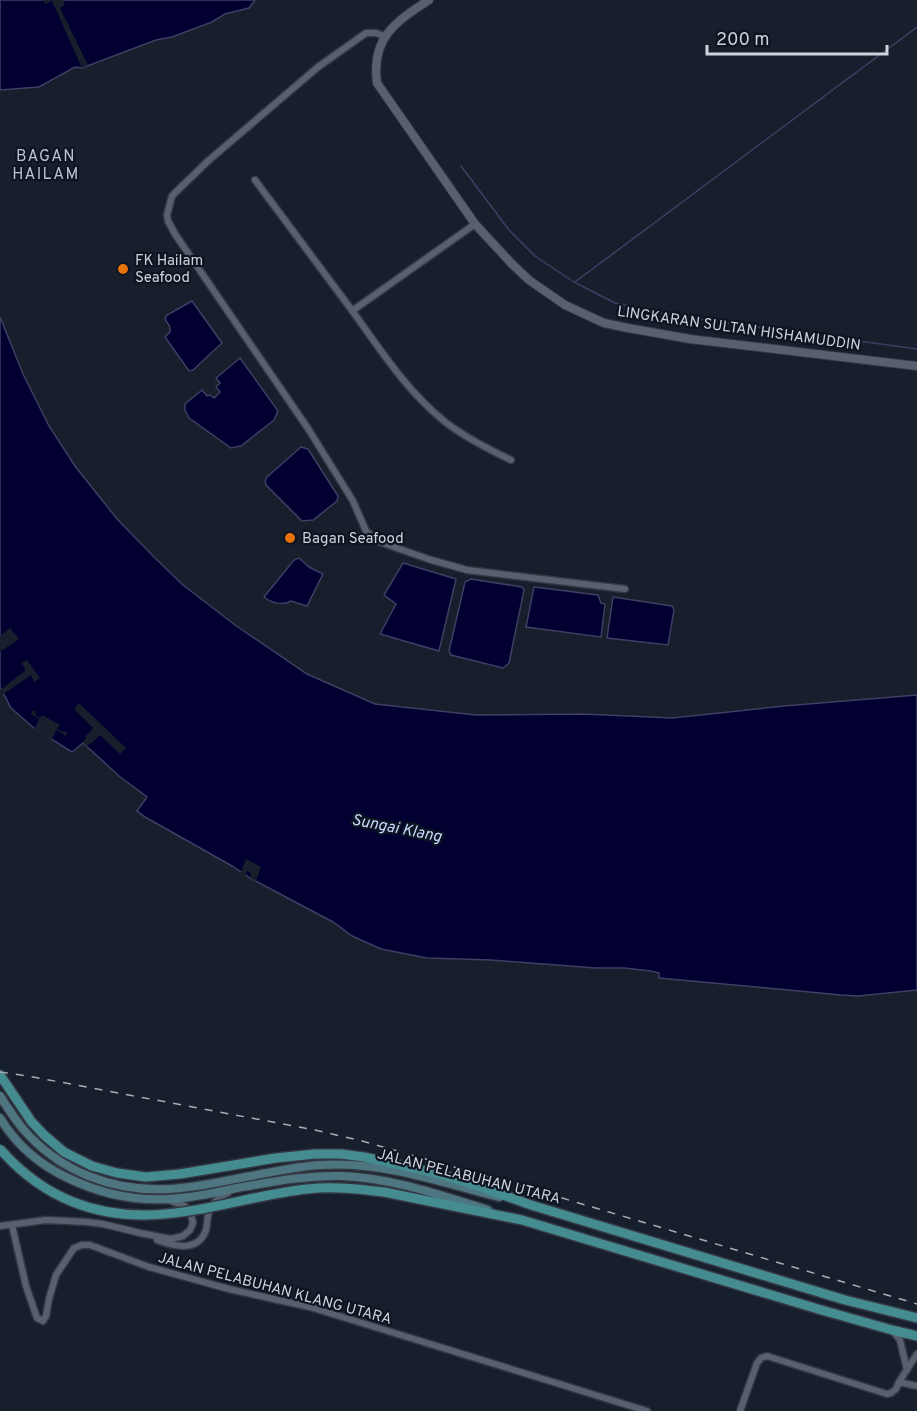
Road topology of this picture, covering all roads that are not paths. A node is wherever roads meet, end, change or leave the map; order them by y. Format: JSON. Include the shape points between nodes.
{"nodes":[{"id":1,"x":429,"y":0,"type":"edge"},
{"id":2,"x":384,"y":36,"type":"junction"},
{"id":3,"x":255,"y":180,"type":"dead end"},
{"id":4,"x":475,"y":224,"type":"junction"},
{"id":5,"x":352,"y":311,"type":"junction"},
{"id":6,"x":917,"y":366,"type":"edge"},
{"id":7,"x":511,"y":460,"type":"dead end"},
{"id":8,"x":625,"y":589,"type":"dead end"},
{"id":9,"x":0,"y":1075,"type":"edge"},
{"id":10,"x":0,"y":1096,"type":"edge"},
{"id":11,"x":0,"y":1118,"type":"edge"},
{"id":12,"x":0,"y":1149,"type":"edge"},
{"id":13,"x":242,"y":1187,"type":"junction"},
{"id":14,"x":167,"y":1200,"type":"junction"},
{"id":15,"x":531,"y":1206,"type":"junction"},
{"id":16,"x":522,"y":1220,"type":"junction"},
{"id":17,"x":12,"y":1225,"type":"junction"},
{"id":18,"x":0,"y":1226,"type":"edge"},
{"id":19,"x":140,"y":1233,"type":"junction"},
{"id":20,"x":917,"y":1318,"type":"edge"},
{"id":21,"x":892,"y":1330,"type":"junction"},
{"id":22,"x":917,"y":1336,"type":"edge"},
{"id":23,"x":917,"y":1354,"type":"edge"},
{"id":24,"x":907,"y":1370,"type":"junction"},
{"id":25,"x":899,"y":1382,"type":"junction"},
{"id":26,"x":917,"y":1386,"type":"edge"},
{"id":27,"x":647,"y":1411,"type":"edge"},
{"id":28,"x":740,"y":1411,"type":"edge"}],
"edges":[{"from":1,"to":2,"type":"street","name":"LINGKARAN SULTAN HISHAMUDDIN","via":[[406,14]]},
{"from":2,"to":4,"type":"street","name":"LINGKARAN SULTAN HISHAMUDDIN","via":[[376,62],[377,82]]},
{"from":2,"to":8,"type":"street","via":[[366,33],[259,117],[172,195],[168,221],[309,430],[373,538],[467,570]]},
{"from":3,"to":5,"type":"street"},
{"from":4,"to":5,"type":"street"},
{"from":4,"to":6,"type":"street","name":"LINGKARAN SULTAN HISHAMUDDIN","via":[[529,280],[565,305],[604,323],[690,339]]},
{"from":5,"to":7,"type":"street","via":[[428,407],[446,423]]},
{"from":9,"to":15,"type":"main road","via":[[44,1136],[64,1152],[117,1173],[146,1177],[276,1158],[341,1154],[440,1174]]},
{"from":10,"to":15,"type":"main road","name":"JALAN PELABUHAN UTARA","via":[[22,1128],[60,1162],[120,1186],[171,1189],[345,1164],[382,1167]]},
{"from":11,"to":14,"type":"main road","name":"JALAN PELABUHAN UTARA","via":[[28,1152],[53,1171],[106,1192]]},
{"from":12,"to":16,"type":"main road","bridge":true,"via":[[42,1187],[85,1206],[125,1215],[177,1213],[306,1189],[332,1188],[384,1192]]},
{"from":13,"to":14,"type":"main road","name":"JALAN PELABUHAN UTARA"},
{"from":13,"to":16,"type":"main road","name":"JALAN PELABUHAN UTARA","via":[[305,1178],[363,1178],[413,1186]]},
{"from":13,"to":19,"type":"street","via":[[220,1196],[210,1209],[203,1236],[195,1243],[171,1245]]},
{"from":14,"to":19,"type":"street","via":[[185,1206],[193,1223],[190,1230],[171,1239]]},
{"from":15,"to":20,"type":"main road","name":"JALAN PELABUHAN UTARA"},
{"from":16,"to":21,"type":"main road","name":"JALAN PELABUHAN UTARA"},
{"from":17,"to":18,"type":"street"},
{"from":17,"to":19,"type":"street","via":[[46,1220],[87,1222]]},
{"from":17,"to":27,"type":"street","name":"JALAN PELABUHAN KLANG UTARA","via":[[26,1286],[38,1318],[43,1321],[56,1275],[74,1248],[90,1245],[149,1267],[310,1307]]},
{"from":21,"to":22,"type":"main road","name":"JALAN PELABUHAN UTARA"},
{"from":21,"to":24,"type":"street","via":[[900,1340]]},
{"from":23,"to":24,"type":"street"},
{"from":24,"to":25,"type":"street"},
{"from":25,"to":26,"type":"street"},
{"from":25,"to":28,"type":"street","via":[[896,1389],[886,1394],[767,1356],[757,1363]]}]}
